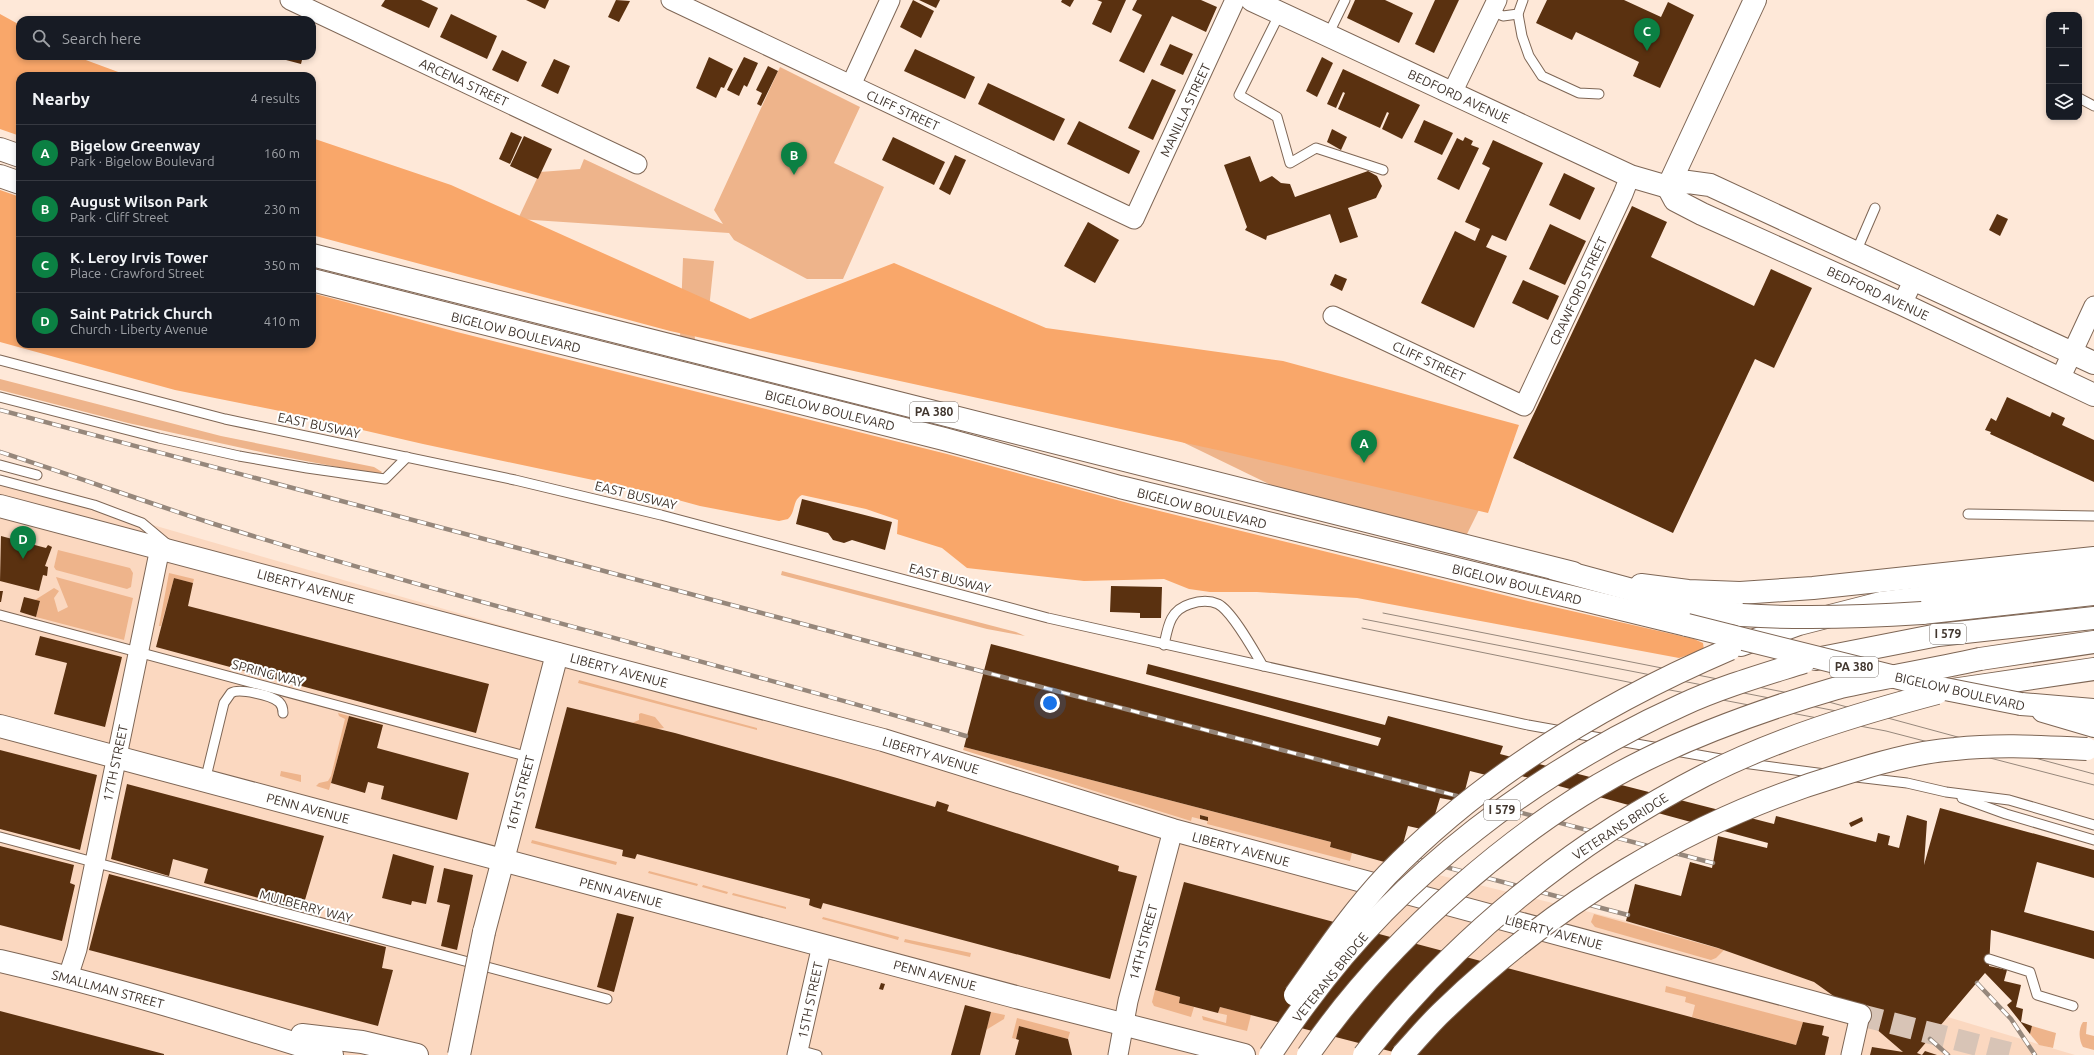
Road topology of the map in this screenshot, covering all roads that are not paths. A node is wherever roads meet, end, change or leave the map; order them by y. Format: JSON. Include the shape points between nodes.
{"nodes":[{"id":1,"x":290,"y":0,"type":"edge"},
{"id":2,"x":671,"y":0,"type":"edge"},
{"id":3,"x":890,"y":0,"type":"edge"},
{"id":4,"x":1235,"y":0,"type":"edge"},
{"id":5,"x":1252,"y":0,"type":"edge"},
{"id":6,"x":1345,"y":0,"type":"edge"},
{"id":7,"x":1523,"y":0,"type":"edge"},
{"id":8,"x":1755,"y":0,"type":"edge"},
{"id":9,"x":1495,"y":6,"type":"edge"},
{"id":10,"x":1280,"y":13,"type":"junction"},
{"id":11,"x":1518,"y":14,"type":"junction"},
{"id":12,"x":1328,"y":35,"type":"junction"},
{"id":13,"x":851,"y":85,"type":"junction"},
{"id":14,"x":1452,"y":93,"type":"junction"},
{"id":15,"x":1599,"y":94,"type":"dead end"},
{"id":16,"x":2082,"y":100,"type":"edge"},
{"id":17,"x":2094,"y":106,"type":"edge"},
{"id":18,"x":0,"y":149,"type":"edge"},
{"id":19,"x":16,"y":155,"type":"edge"},
{"id":20,"x":637,"y":164,"type":"dead end"},
{"id":21,"x":1383,"y":170,"type":"dead end"},
{"id":22,"x":0,"y":176,"type":"edge"},
{"id":23,"x":1630,"y":176,"type":"junction"},
{"id":24,"x":16,"y":182,"type":"edge"},
{"id":25,"x":1668,"y":187,"type":"junction"},
{"id":26,"x":1875,"y":208,"type":"dead end"},
{"id":27,"x":1134,"y":219,"type":"joint"},
{"id":28,"x":1856,"y":252,"type":"junction"},
{"id":29,"x":316,"y":255,"type":"edge"},
{"id":30,"x":1914,"y":279,"type":"junction"},
{"id":31,"x":316,"y":281,"type":"edge"},
{"id":32,"x":1902,"y":304,"type":"junction"},
{"id":33,"x":2094,"y":306,"type":"edge"},
{"id":34,"x":1333,"y":316,"type":"dead end"},
{"id":35,"x":2072,"y":353,"type":"junction"},
{"id":36,"x":0,"y":360,"type":"edge"},
{"id":37,"x":2094,"y":363,"type":"edge"},
{"id":38,"x":2060,"y":379,"type":"junction"},
{"id":39,"x":2094,"y":395,"type":"edge"},
{"id":40,"x":0,"y":397,"type":"edge"},
{"id":41,"x":1524,"y":406,"type":"joint"},
{"id":42,"x":407,"y":457,"type":"junction"},
{"id":43,"x":0,"y":465,"type":"edge"},
{"id":44,"x":37,"y":475,"type":"dead end"},
{"id":45,"x":0,"y":480,"type":"edge"},
{"id":46,"x":0,"y":506,"type":"edge"},
{"id":47,"x":1968,"y":514,"type":"dead end"},
{"id":48,"x":2094,"y":516,"type":"edge"},
{"id":49,"x":169,"y":551,"type":"junction"},
{"id":50,"x":2094,"y":558,"type":"edge"},
{"id":51,"x":1556,"y":570,"type":"junction"},
{"id":52,"x":2094,"y":576,"type":"edge"},
{"id":53,"x":2094,"y":594,"type":"edge"},
{"id":54,"x":0,"y":615,"type":"edge"},
{"id":55,"x":2094,"y":618,"type":"edge"},
{"id":56,"x":2094,"y":642,"type":"edge"},
{"id":57,"x":1164,"y":645,"type":"junction"},
{"id":58,"x":139,"y":652,"type":"junction"},
{"id":59,"x":557,"y":654,"type":"junction"},
{"id":60,"x":1263,"y":666,"type":"junction"},
{"id":61,"x":2094,"y":670,"type":"edge"},
{"id":62,"x":2021,"y":704,"type":"junction"},
{"id":63,"x":2094,"y":710,"type":"edge"},
{"id":64,"x":283,"y":713,"type":"dead end"},
{"id":65,"x":0,"y":726,"type":"edge"},
{"id":66,"x":2094,"y":726,"type":"edge"},
{"id":67,"x":2094,"y":750,"type":"edge"},
{"id":68,"x":117,"y":757,"type":"junction"},
{"id":69,"x":529,"y":757,"type":"junction"},
{"id":70,"x":205,"y":781,"type":"junction"},
{"id":71,"x":1946,"y":792,"type":"junction"},
{"id":72,"x":2094,"y":825,"type":"edge"},
{"id":73,"x":1172,"y":830,"type":"junction"},
{"id":74,"x":0,"y":837,"type":"edge"},
{"id":75,"x":2094,"y":840,"type":"edge"},
{"id":76,"x":502,"y":860,"type":"junction"},
{"id":77,"x":94,"y":863,"type":"junction"},
{"id":78,"x":822,"y":945,"type":"junction"},
{"id":79,"x":1989,"y":960,"type":"dead end"},
{"id":80,"x":0,"y":961,"type":"edge"},
{"id":81,"x":472,"y":962,"type":"junction"},
{"id":82,"x":68,"y":977,"type":"junction"},
{"id":83,"x":607,"y":999,"type":"dead end"},
{"id":84,"x":2073,"y":1006,"type":"dead end"},
{"id":85,"x":1860,"y":1015,"type":"joint"},
{"id":86,"x":216,"y":1019,"type":"junction"},
{"id":87,"x":1123,"y":1024,"type":"junction"},
{"id":88,"x":798,"y":1053,"type":"edge"},
{"id":89,"x":332,"y":1055,"type":"edge"},
{"id":90,"x":416,"y":1055,"type":"edge"},
{"id":91,"x":453,"y":1055,"type":"edge"},
{"id":92,"x":459,"y":1055,"type":"edge"},
{"id":93,"x":817,"y":1055,"type":"edge"},
{"id":94,"x":1118,"y":1055,"type":"edge"},
{"id":95,"x":1244,"y":1055,"type":"edge"},
{"id":96,"x":1255,"y":1055,"type":"edge"},
{"id":97,"x":1270,"y":1055,"type":"edge"},
{"id":98,"x":1308,"y":1055,"type":"edge"},
{"id":99,"x":1364,"y":1055,"type":"edge"},
{"id":100,"x":1402,"y":1055,"type":"edge"},
{"id":101,"x":1851,"y":1055,"type":"edge"}],
"edges":[{"from":1,"to":20,"type":"street","name":"ARCENA STREET"},
{"from":2,"to":13,"type":"street","name":"CLIFF STREET"},
{"from":3,"to":13,"type":"street"},
{"from":4,"to":27,"type":"street","name":"MANILLA STREET"},
{"from":5,"to":10,"type":"main road","name":"BEDFORD AVENUE"},
{"from":6,"to":12,"type":"lane"},
{"from":7,"to":11,"type":"lane"},
{"from":8,"to":25,"type":"main road"},
{"from":9,"to":11,"type":"lane","via":[[1503,16]]},
{"from":9,"to":14,"type":"street"},
{"from":10,"to":12,"type":"main road","name":"BEDFORD AVENUE"},
{"from":10,"to":21,"type":"lane","via":[[1239,95],[1277,117],[1290,163],[1316,148]]},
{"from":11,"to":15,"type":"lane","via":[[1529,56],[1542,76],[1579,93]]},
{"from":12,"to":14,"type":"main road","name":"BEDFORD AVENUE"},
{"from":13,"to":27,"type":"street","name":"CLIFF STREET"},
{"from":14,"to":23,"type":"main road","name":"BEDFORD AVENUE"},
{"from":16,"to":17,"type":"lane"},
{"from":18,"to":19,"type":"main road"},
{"from":22,"to":24,"type":"main road"},
{"from":23,"to":25,"type":"main road","name":"BEDFORD AVENUE"},
{"from":23,"to":41,"type":"street","name":"CRAWFORD STREET"},
{"from":25,"to":28,"type":"main road","via":[[1688,182],[1710,185]]},
{"from":25,"to":32,"type":"main road","name":"BEDFORD AVENUE","via":[[1675,200]]},
{"from":26,"to":28,"type":"lane"},
{"from":28,"to":30,"type":"main road"},
{"from":29,"to":51,"type":"main road","name":"BIGELOW BOULEVARD","number":"PA 380"},
{"from":30,"to":32,"type":"street"},
{"from":30,"to":35,"type":"main road"},
{"from":31,"to":62,"type":"main road","name":"BIGELOW BOULEVARD","number":"PA 380","bridge":true,"via":[[944,439],[1120,487],[1935,687]]},
{"from":32,"to":38,"type":"main road","name":"BEDFORD AVENUE"},
{"from":33,"to":35,"type":"street"},
{"from":34,"to":41,"type":"street","name":"CLIFF STREET"},
{"from":35,"to":37,"type":"main road"},
{"from":35,"to":38,"type":"street"},
{"from":36,"to":42,"type":"lane","name":"EAST BUSWAY","via":[[225,419]]},
{"from":38,"to":39,"type":"main road","name":"BEDFORD AVENUE"},
{"from":40,"to":42,"type":"lane","via":[[159,438],[307,468],[385,479]]},
{"from":42,"to":57,"type":"lane","name":"EAST BUSWAY","via":[[661,515],[990,603]]},
{"from":43,"to":44,"type":"lane"},
{"from":45,"to":49,"type":"lane","via":[[94,505],[142,523]]},
{"from":46,"to":49,"type":"main road","name":"LIBERTY AVENUE"},
{"from":47,"to":48,"type":"lane"},
{"from":49,"to":58,"type":"street","name":"17TH STREET"},
{"from":49,"to":59,"type":"main road","name":"LIBERTY AVENUE"},
{"from":50,"to":51,"type":"main road","name":"BIGELOW BOULEVARD","via":[[1812,588],[1740,593],[1664,588]]},
{"from":51,"to":53,"type":"main road","bridge":true,"via":[[1699,608],[1742,615],[1798,618],[1922,613]]},
{"from":52,"to":96,"type":"main road","bridge":true,"via":[[1881,603],[1799,624],[1730,649],[1638,692],[1561,736],[1504,775],[1440,826],[1387,876],[1342,928]]},
{"from":54,"to":58,"type":"lane","name":"SPRING WAY"},
{"from":55,"to":97,"type":"main road","name":"VETERANS BRIDGE","number":"I 579","bridge":true,"via":[[1938,635],[1804,662],[1698,699],[1596,747],[1496,815],[1446,853],[1403,893],[1353,945],[1307,1001]]},
{"from":56,"to":98,"type":"main road","bridge":true,"via":[[1980,659],[1840,687],[1707,732],[1644,760],[1567,806],[1512,844],[1454,892],[1363,984]]},
{"from":57,"to":60,"type":"lane","name":"EAST BUSWAY"},
{"from":57,"to":60,"type":"lane","via":[[1168,625],[1177,611],[1196,602],[1208,601],[1218,604],[1228,613]]},
{"from":58,"to":68,"type":"street","name":"17TH STREET"},
{"from":58,"to":69,"type":"lane","name":"SPRING WAY"},
{"from":59,"to":69,"type":"main road","name":"16TH STREET"},
{"from":59,"to":73,"type":"main road","name":"LIBERTY AVENUE","via":[[883,740]]},
{"from":60,"to":71,"type":"lane","name":"EAST BUSWAY","via":[[1528,725],[1767,767],[1907,783]]},
{"from":61,"to":99,"type":"main road","name":"VETERANS BRIDGE","bridge":true,"via":[[1997,682],[1937,693],[1828,724],[1706,775],[1646,807],[1550,873],[1490,921],[1416,994]]},
{"from":62,"to":63,"type":"main road"},
{"from":62,"to":66,"type":"main road","name":"BIGELOW BOULEVARD"},
{"from":64,"to":70,"type":"lane","via":[[281,704],[272,698],[240,690],[231,693],[224,703]]},
{"from":65,"to":68,"type":"main road","name":"PENN AVENUE"},
{"from":67,"to":100,"type":"main road","bridge":true,"via":[[2026,746],[1954,748],[1891,760],[1800,787],[1715,822],[1652,854],[1536,930],[1444,1010]]},
{"from":68,"to":70,"type":"main road","name":"PENN AVENUE"},
{"from":68,"to":77,"type":"street","name":"17TH STREET"},
{"from":69,"to":76,"type":"main road","name":"16TH STREET"},
{"from":70,"to":76,"type":"main road","name":"PENN AVENUE"},
{"from":71,"to":72,"type":"lane","via":[[2009,800]]},
{"from":71,"to":75,"type":"lane","via":[[2006,814]]},
{"from":73,"to":85,"type":"main road","name":"LIBERTY AVENUE"},
{"from":73,"to":87,"type":"street","name":"14TH STREET"},
{"from":74,"to":77,"type":"lane","name":"MULBERRY WAY"},
{"from":76,"to":78,"type":"main road","name":"PENN AVENUE"},
{"from":76,"to":92,"type":"main road","name":"16TH STREET","bridge":true,"via":[[484,932]]},
{"from":77,"to":81,"type":"lane","name":"MULBERRY WAY"},
{"from":77,"to":82,"type":"street","name":"17TH STREET","via":[[77,949]]},
{"from":78,"to":87,"type":"main road","name":"PENN AVENUE"},
{"from":78,"to":88,"type":"street","name":"15TH STREET"},
{"from":79,"to":84,"type":"lane","via":[[2030,972],[2037,995]]},
{"from":80,"to":82,"type":"main road","name":"SMALLMAN STREET"},
{"from":81,"to":83,"type":"lane","name":"MULBERRY WAY"},
{"from":81,"to":91,"type":"lane"},
{"from":82,"to":86,"type":"main road","name":"SMALLMAN STREET"},
{"from":85,"to":101,"type":"street"},
{"from":86,"to":89,"type":"main road","name":"SMALLMAN STREET"},
{"from":86,"to":90,"type":"main road","name":"SMALLMAN STREET","via":[[291,1034],[362,1042]]},
{"from":87,"to":94,"type":"street","name":"14TH STREET"},
{"from":87,"to":95,"type":"main road","name":"PENN AVENUE"},
{"from":88,"to":93,"type":"lane"}]}
